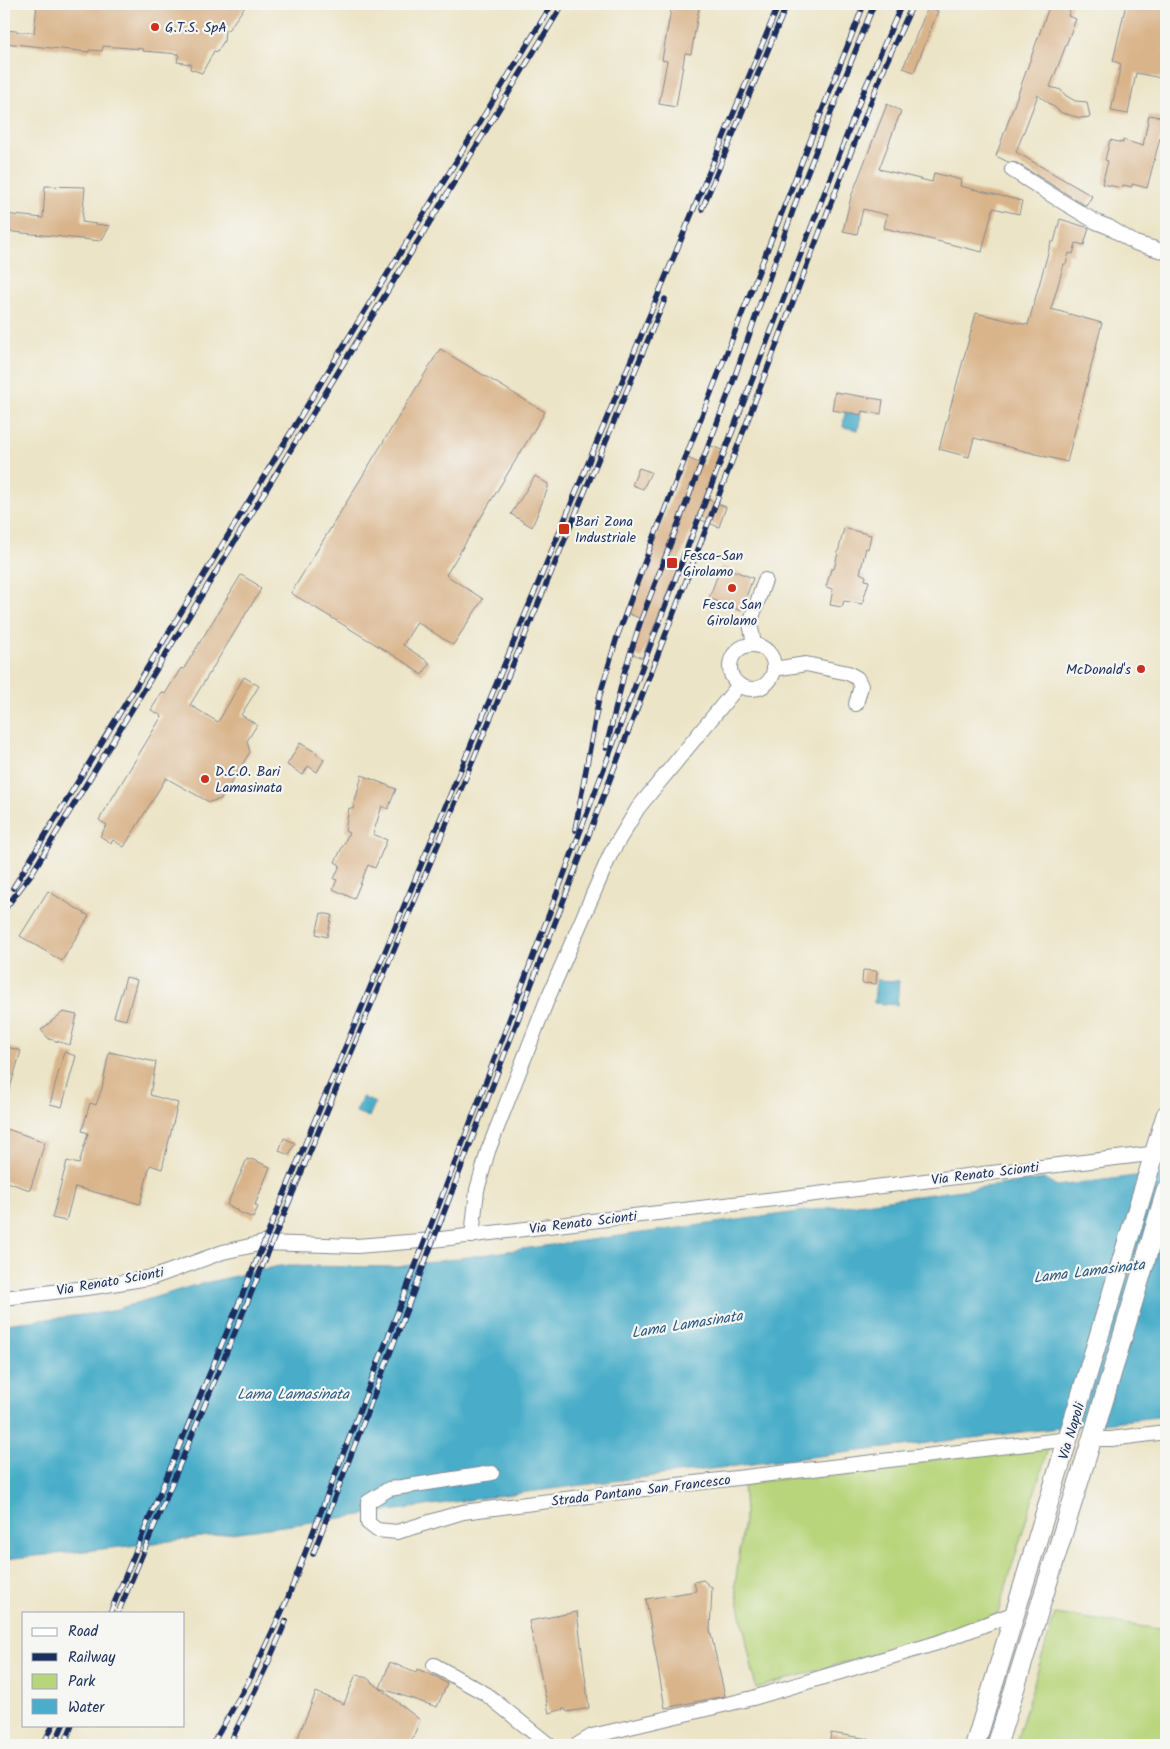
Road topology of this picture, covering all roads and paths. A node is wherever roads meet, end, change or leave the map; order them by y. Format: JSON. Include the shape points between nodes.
{"nodes":[{"id":1,"x":1012,"y":170,"type":"dead end"},
{"id":2,"x":1166,"y":252,"type":"edge"},
{"id":3,"x":765,"y":580,"type":"dead end"},
{"id":4,"x":754,"y":644,"type":"junction"},
{"id":5,"x":774,"y":669,"type":"junction"},
{"id":6,"x":739,"y":685,"type":"junction"},
{"id":7,"x":856,"y":704,"type":"dead end"},
{"id":8,"x":1166,"y":1115,"type":"edge"},
{"id":9,"x":1157,"y":1156,"type":"edge"},
{"id":10,"x":1166,"y":1190,"type":"edge"},
{"id":11,"x":472,"y":1236,"type":"junction"},
{"id":12,"x":4,"y":1298,"type":"edge"},
{"id":13,"x":1166,"y":1432,"type":"edge"},
{"id":14,"x":1069,"y":1439,"type":"junction"},
{"id":15,"x":1092,"y":1439,"type":"junction"},
{"id":16,"x":492,"y":1473,"type":"dead end"},
{"id":17,"x":1015,"y":1613,"type":"junction"},
{"id":18,"x":434,"y":1665,"type":"dead end"},
{"id":19,"x":549,"y":1745,"type":"edge"},
{"id":20,"x":577,"y":1745,"type":"edge"},
{"id":21,"x":975,"y":1745,"type":"edge"},
{"id":22,"x":997,"y":1745,"type":"edge"}],
"edges":[{"from":1,"to":2,"type":"street","via":[[1135,243]]},
{"from":3,"to":4,"type":"street","via":[[750,623]]},
{"from":4,"to":5,"type":"street","via":[[766,649],[774,661]]},
{"from":4,"to":6,"type":"street","via":[[740,648],[732,658],[731,672]]},
{"from":5,"to":6,"type":"street","via":[[761,687],[754,689]]},
{"from":5,"to":7,"type":"street","via":[[806,664],[848,673],[857,678],[861,686]]},
{"from":6,"to":11,"type":"street","via":[[638,808],[611,853],[547,1000],[488,1151],[477,1190]]},
{"from":8,"to":9,"type":"main road","name":"Via Napoli"},
{"from":9,"to":11,"type":"street","name":"Via Renato Scionti"},
{"from":9,"to":14,"type":"main road","name":"Via Napoli"},
{"from":10,"to":15,"type":"main road","name":"Via Napoli"},
{"from":11,"to":12,"type":"street","name":"Via Renato Scionti","via":[[357,1246],[263,1243],[223,1252],[154,1277]]},
{"from":13,"to":15,"type":"street"},
{"from":14,"to":16,"type":"street","name":"Strada Pantano San Francesco","via":[[463,1512],[397,1532],[377,1530],[368,1523],[368,1502],[389,1489]]},
{"from":14,"to":17,"type":"main road","name":"Via Napoli"},
{"from":15,"to":22,"type":"main road","name":"Via Napoli"},
{"from":17,"to":20,"type":"street","via":[[927,1646],[753,1698],[592,1736]]},
{"from":17,"to":21,"type":"main road","name":"Via Napoli"},
{"from":18,"to":19,"type":"street","via":[[486,1694]]}]}
